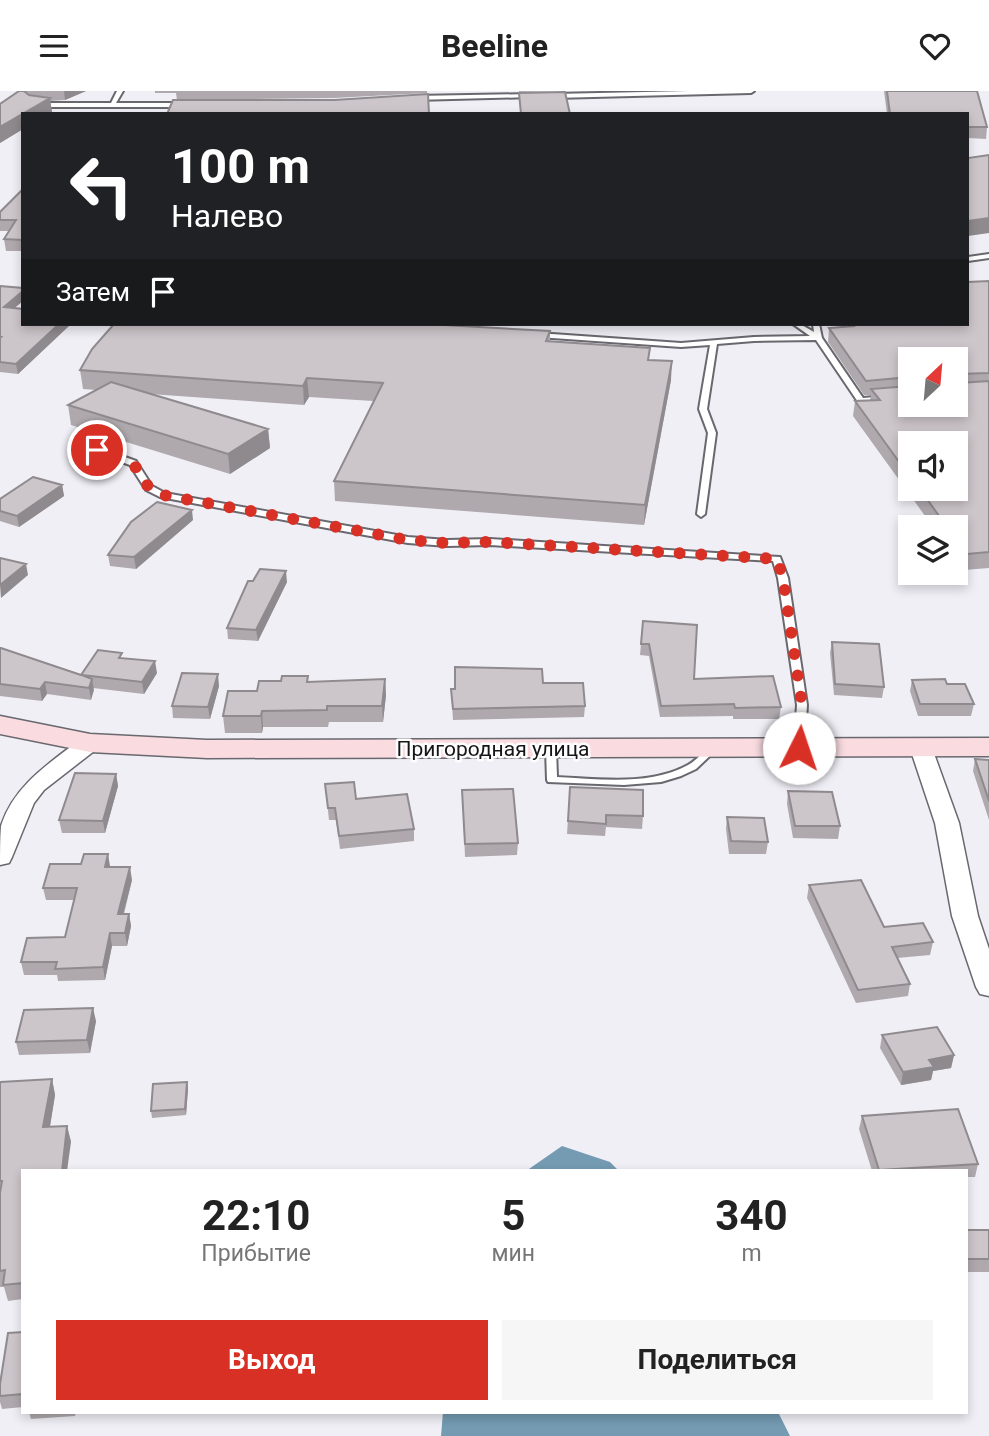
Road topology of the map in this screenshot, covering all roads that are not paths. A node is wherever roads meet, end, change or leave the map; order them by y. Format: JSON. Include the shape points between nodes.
{"nodes":[{"id":1,"x":120,"y":91,"type":"edge"},
{"id":2,"x":751,"y":91,"type":"edge"},
{"id":3,"x":449,"y":94,"type":"edge"},
{"id":4,"x":407,"y":98,"type":"edge"},
{"id":5,"x":33,"y":105,"type":"edge"},
{"id":6,"x":196,"y":105,"type":"edge"},
{"id":7,"x":113,"y":106,"type":"junction"},
{"id":8,"x":989,"y":257,"type":"edge"},
{"id":9,"x":969,"y":259,"type":"edge"},
{"id":10,"x":790,"y":326,"type":"edge"},
{"id":11,"x":797,"y":326,"type":"edge"},
{"id":12,"x":816,"y":326,"type":"edge"},
{"id":13,"x":780,"y":332,"type":"junction"},
{"id":14,"x":807,"y":332,"type":"junction"},
{"id":15,"x":534,"y":335,"type":"edge"},
{"id":16,"x":818,"y":338,"type":"junction"},
{"id":17,"x":754,"y":339,"type":"junction"},
{"id":18,"x":714,"y":342,"type":"junction"},
{"id":19,"x":898,"y":397,"type":"edge"},
{"id":20,"x":97,"y":450,"type":"dead end"},
{"id":21,"x":701,"y":515,"type":"dead end"},
{"id":22,"x":0,"y":725,"type":"edge"},
{"id":23,"x":90,"y":743,"type":"junction"},
{"id":24,"x":989,"y":747,"type":"edge"},
{"id":25,"x":799,"y":748,"type":"junction"},
{"id":26,"x":921,"y":748,"type":"junction"},
{"id":27,"x":0,"y":857,"type":"edge"},
{"id":28,"x":989,"y":987,"type":"edge"}],
"edges":[{"from":1,"to":7,"type":"lane"},
{"from":2,"to":3,"type":"lane"},
{"from":3,"to":4,"type":"lane"},
{"from":5,"to":7,"type":"lane"},
{"from":6,"to":7,"type":"lane"},
{"from":8,"to":9,"type":"lane"},
{"from":10,"to":13,"type":"lane"},
{"from":11,"to":14,"type":"lane"},
{"from":12,"to":16,"type":"lane"},
{"from":13,"to":14,"type":"lane"},
{"from":13,"to":17,"type":"lane"},
{"from":14,"to":16,"type":"lane"},
{"from":15,"to":18,"type":"lane","via":[[681,345]]},
{"from":16,"to":17,"type":"lane"},
{"from":16,"to":19,"type":"lane","via":[[861,400]]},
{"from":17,"to":18,"type":"lane"},
{"from":18,"to":21,"type":"lane","via":[[703,409],[712,433]]},
{"from":20,"to":25,"type":"lane","via":[[133,463],[149,488],[163,495],[369,535],[436,543],[490,542],[777,559],[802,705]]},
{"from":22,"to":23,"type":"street","name":"Пригородная улица"},
{"from":23,"to":25,"type":"street","name":"Пригородная улица","via":[[332,750]]},
{"from":23,"to":27,"type":"street","via":[[36,785],[23,802]]},
{"from":24,"to":26,"type":"street","name":"Пригородная улица"},
{"from":25,"to":26,"type":"street","name":"Пригородная улица"},
{"from":26,"to":28,"type":"street","via":[[947,823],[965,916]]}]}
